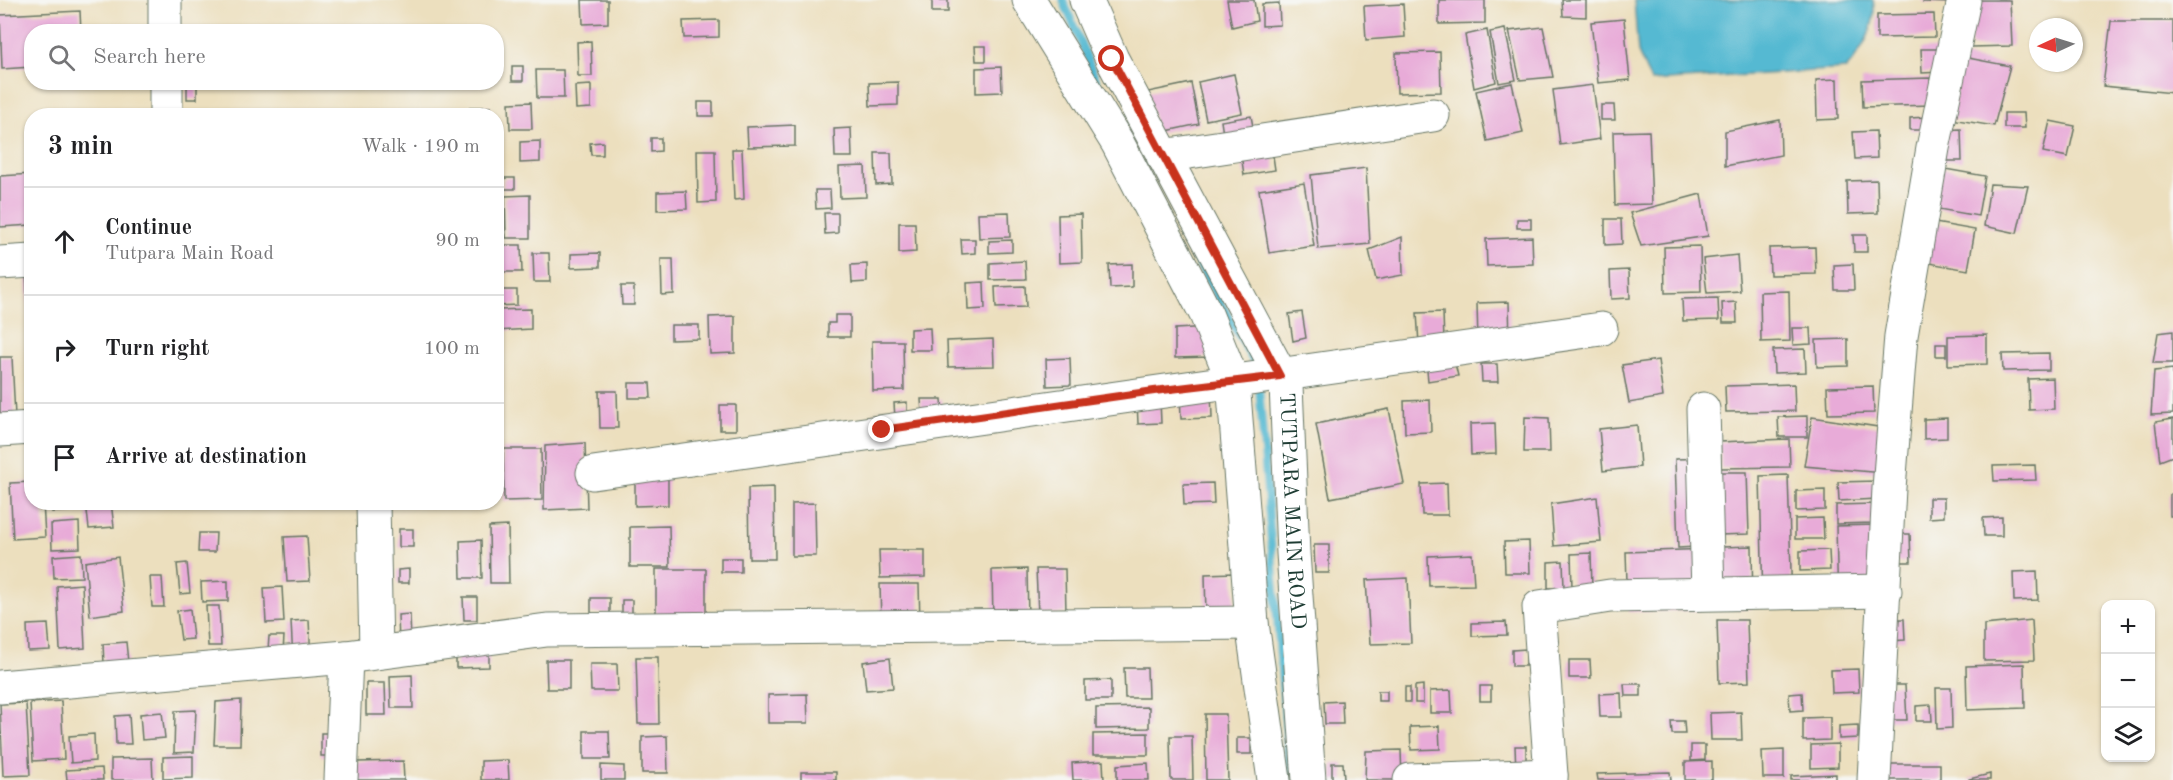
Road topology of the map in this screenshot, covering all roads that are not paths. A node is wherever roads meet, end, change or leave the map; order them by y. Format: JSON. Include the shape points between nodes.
{"nodes":[{"id":1,"x":165,"y":0,"type":"edge"},
{"id":2,"x":1029,"y":0,"type":"edge"},
{"id":3,"x":1086,"y":0,"type":"edge"},
{"id":4,"x":1964,"y":0,"type":"edge"},
{"id":5,"x":165,"y":24,"type":"edge"},
{"id":6,"x":166,"y":90,"type":"edge"},
{"id":7,"x":166,"y":108,"type":"edge"},
{"id":8,"x":1433,"y":114,"type":"dead end"},
{"id":9,"x":1163,"y":156,"type":"junction"},
{"id":10,"x":24,"y":262,"type":"edge"},
{"id":11,"x":0,"y":263,"type":"edge"},
{"id":12,"x":1601,"y":329,"type":"dead end"},
{"id":13,"x":1257,"y":378,"type":"junction"},
{"id":14,"x":1704,"y":409,"type":"dead end"},
{"id":15,"x":24,"y":428,"type":"edge"},
{"id":16,"x":0,"y":430,"type":"edge"},
{"id":17,"x":593,"y":473,"type":"dead end"},
{"id":18,"x":372,"y":510,"type":"edge"},
{"id":19,"x":1885,"y":591,"type":"junction"},
{"id":20,"x":1708,"y":593,"type":"junction"},
{"id":21,"x":1252,"y":622,"type":"junction"},
{"id":22,"x":361,"y":654,"type":"junction"},
{"id":23,"x":0,"y":687,"type":"edge"},
{"id":24,"x":1551,"y":777,"type":"edge"},
{"id":25,"x":341,"y":780,"type":"edge"},
{"id":26,"x":1274,"y":780,"type":"edge"},
{"id":27,"x":1309,"y":780,"type":"edge"},
{"id":28,"x":1410,"y":780,"type":"edge"},
{"id":29,"x":1874,"y":780,"type":"edge"}],
"edges":[{"from":1,"to":5,"type":"street"},
{"from":2,"to":13,"type":"street","via":[[1117,142],[1206,314]]},
{"from":3,"to":9,"type":"street","name":"TUTPARA MAIN ROAD"},
{"from":4,"to":19,"type":"street","via":[[1933,148],[1901,336]]},
{"from":6,"to":7,"type":"street"},
{"from":8,"to":9,"type":"street"},
{"from":9,"to":13,"type":"street","name":"TUTPARA MAIN ROAD"},
{"from":10,"to":11,"type":"street"},
{"from":12,"to":13,"type":"street"},
{"from":13,"to":17,"type":"street"},
{"from":13,"to":21,"type":"street"},
{"from":13,"to":27,"type":"street","name":"TUTPARA MAIN ROAD","via":[[1286,386]]},
{"from":14,"to":20,"type":"street"},
{"from":15,"to":16,"type":"street"},
{"from":18,"to":22,"type":"street"},
{"from":19,"to":20,"type":"street"},
{"from":19,"to":29,"type":"street"},
{"from":20,"to":24,"type":"street","via":[[1610,596],[1539,607]]},
{"from":21,"to":22,"type":"street","via":[[547,630]]},
{"from":21,"to":26,"type":"street"},
{"from":22,"to":23,"type":"street"},
{"from":22,"to":25,"type":"street"},
{"from":24,"to":28,"type":"street"}]}
